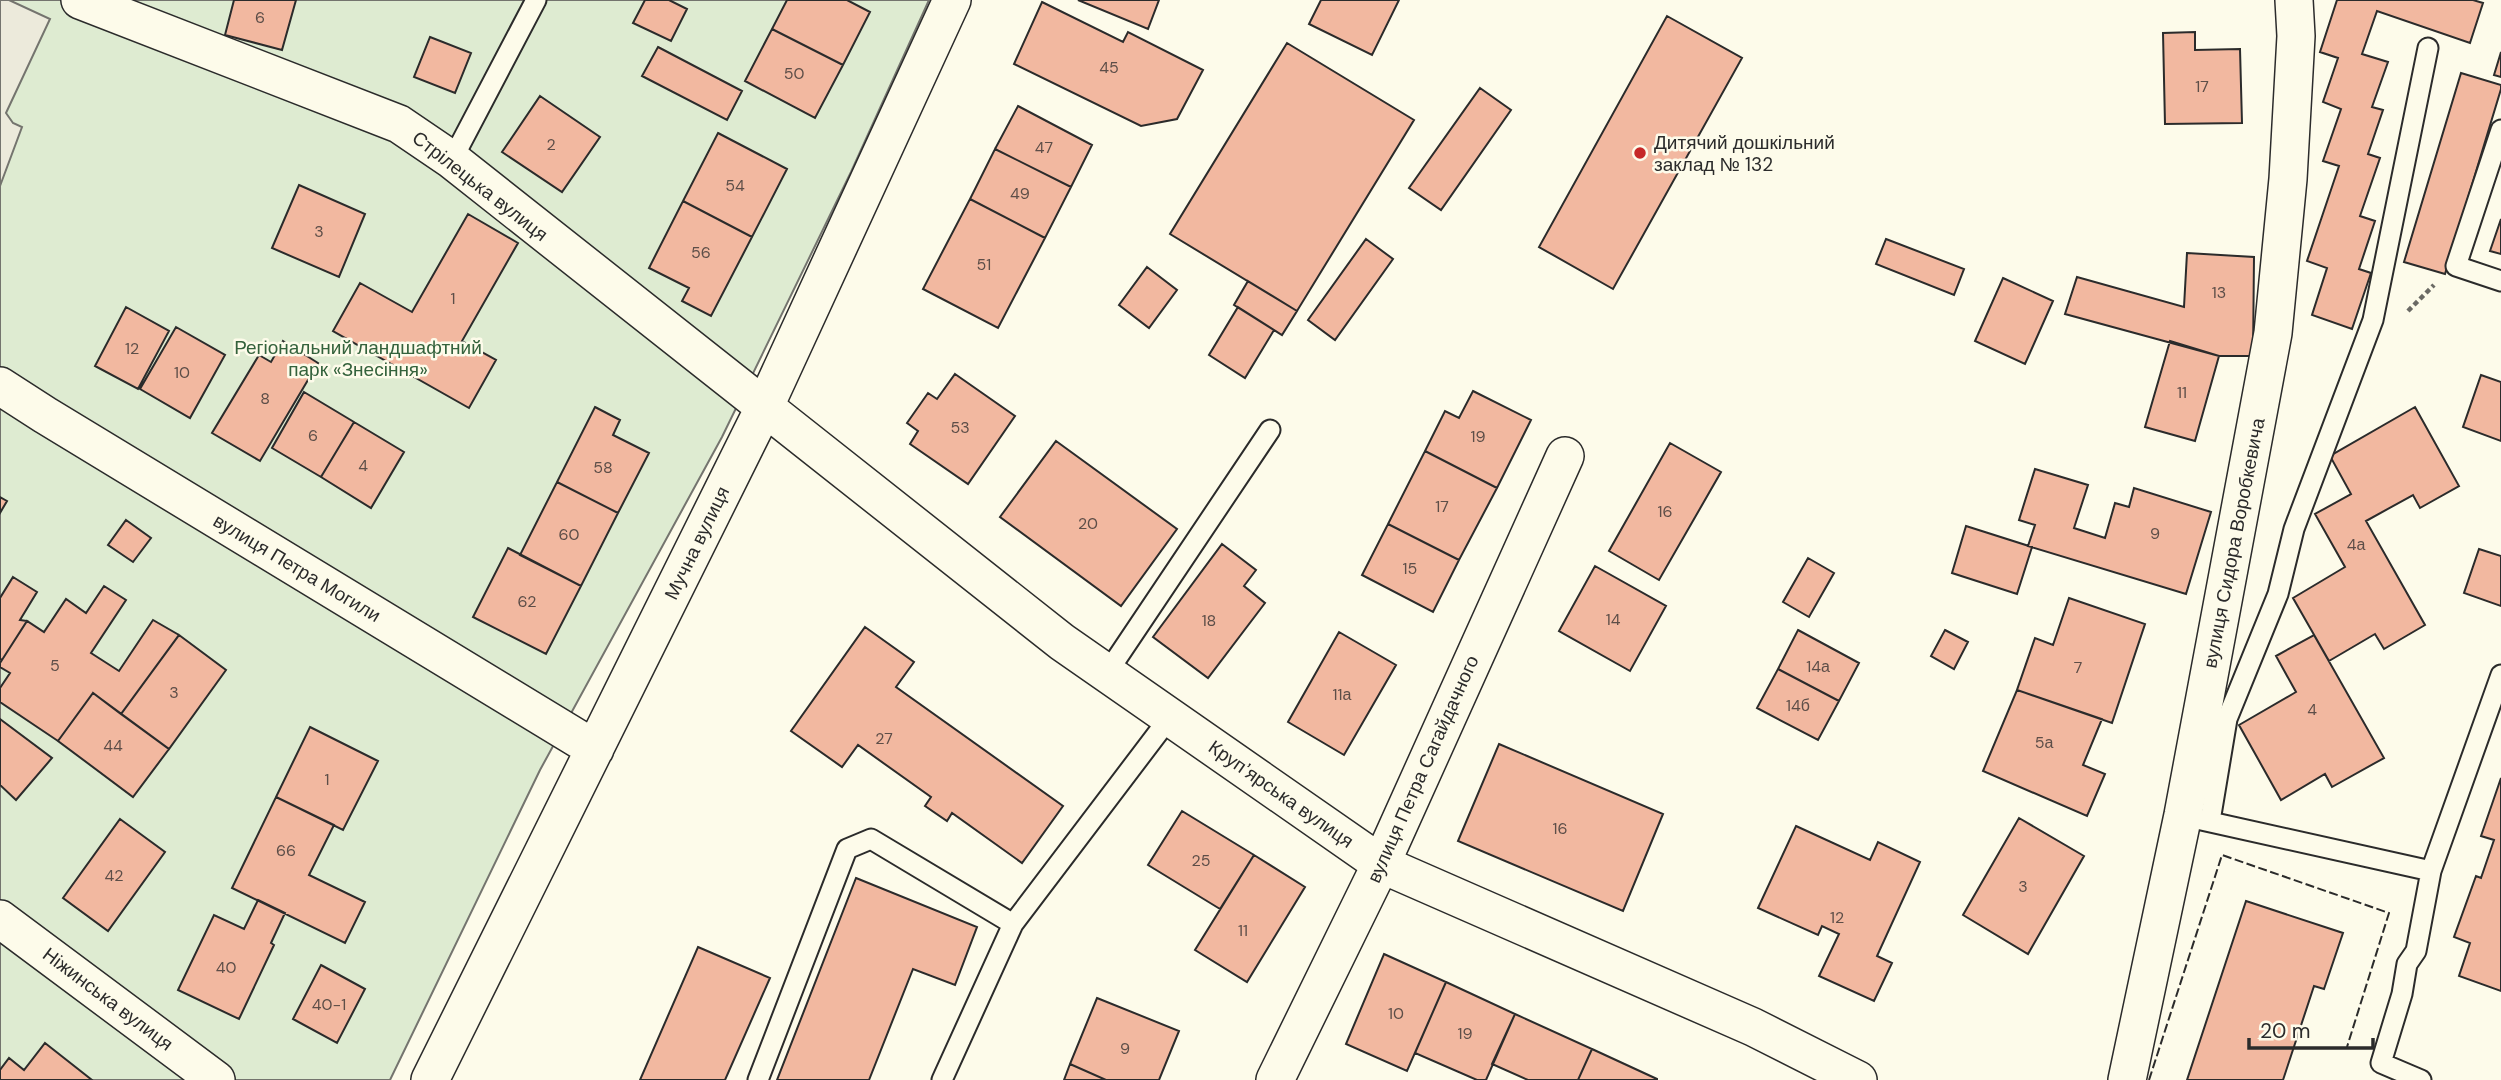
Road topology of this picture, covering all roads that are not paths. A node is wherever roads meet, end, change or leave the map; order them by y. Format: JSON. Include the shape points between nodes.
{"nodes":[{"id":1,"x":80,"y":0,"type":"edge"},
{"id":2,"x":536,"y":0,"type":"edge"},
{"id":3,"x":952,"y":0,"type":"edge"},
{"id":4,"x":2294,"y":0,"type":"edge"},
{"id":5,"x":2428,"y":48,"type":"dead end"},
{"id":6,"x":2501,"y":130,"type":"edge"},
{"id":7,"x":452,"y":160,"type":"junction"},
{"id":8,"x":2501,"y":281,"type":"edge"},
{"id":9,"x":0,"y":386,"type":"edge"},
{"id":10,"x":765,"y":406,"type":"junction"},
{"id":11,"x":1270,"y":430,"type":"dead end"},
{"id":12,"x":1564,"y":456,"type":"dead end"},
{"id":13,"x":1107,"y":673,"type":"junction"},
{"id":14,"x":2501,"y":675,"type":"edge"},
{"id":15,"x":2495,"y":714,"type":"edge"},
{"id":16,"x":1170,"y":717,"type":"junction"},
{"id":17,"x":595,"y":749,"type":"junction"},
{"id":18,"x":2196,"y":818,"type":"junction"},
{"id":19,"x":1381,"y":864,"type":"junction"},
{"id":20,"x":2431,"y":871,"type":"junction"},
{"id":21,"x":0,"y":919,"type":"edge"},
{"id":22,"x":1013,"y":925,"type":"junction"},
{"id":23,"x":216,"y":1080,"type":"edge"},
{"id":24,"x":430,"y":1080,"type":"edge"},
{"id":25,"x":758,"y":1080,"type":"edge"},
{"id":26,"x":942,"y":1080,"type":"edge"},
{"id":27,"x":1275,"y":1080,"type":"edge"},
{"id":28,"x":1858,"y":1080,"type":"edge"},
{"id":29,"x":2127,"y":1080,"type":"edge"},
{"id":30,"x":2421,"y":1080,"type":"edge"}],
"edges":[{"from":1,"to":7,"type":"street","name":"Стрілецька вулиця","via":[[399,124]]},
{"from":2,"to":7,"type":"lane"},
{"from":3,"to":10,"type":"street","name":"Мучна вулиця"},
{"from":4,"to":18,"type":"street","name":"вулиця Сидора Воробкевича","via":[[2288,179],[2273,332]]},
{"from":5,"to":18,"type":"lane","via":[[2373,320],[2294,529],[2278,594],[2227,719]]},
{"from":6,"to":8,"type":"lane","via":[[2456,266]]},
{"from":7,"to":10,"type":"street","name":"Стрілецька вулиця"},
{"from":9,"to":17,"type":"street","name":"вулиця Петра Могили"},
{"from":10,"to":13,"type":"street","name":"Крупʼярська вулиця"},
{"from":10,"to":17,"type":"street","name":"Мучна вулиця"},
{"from":11,"to":13,"type":"lane"},
{"from":12,"to":19,"type":"street","name":"вулиця Петра Сагайдачного"},
{"from":13,"to":16,"type":"street","name":"Крупʼярська вулиця"},
{"from":14,"to":15,"type":"lane"},
{"from":15,"to":20,"type":"lane"},
{"from":16,"to":19,"type":"street","name":"Крупʼярська вулиця"},
{"from":16,"to":22,"type":"lane"},
{"from":17,"to":24,"type":"street","name":"Мучна вулиця"},
{"from":18,"to":20,"type":"lane"},
{"from":18,"to":29,"type":"street","name":"вулиця Сидора Воробкевича"},
{"from":19,"to":27,"type":"street","name":"вулиця Петра Сагайдачного"},
{"from":19,"to":28,"type":"street","name":"Крупʼярська вулиця","via":[[1753,1027]]},
{"from":20,"to":30,"type":"lane","via":[[2416,951],[2407,964],[2381,1063]]},
{"from":21,"to":23,"type":"street","name":"Ніжинська вулиця"},
{"from":22,"to":25,"type":"lane","via":[[871,839],[846,849]]},
{"from":22,"to":26,"type":"lane"}]}
